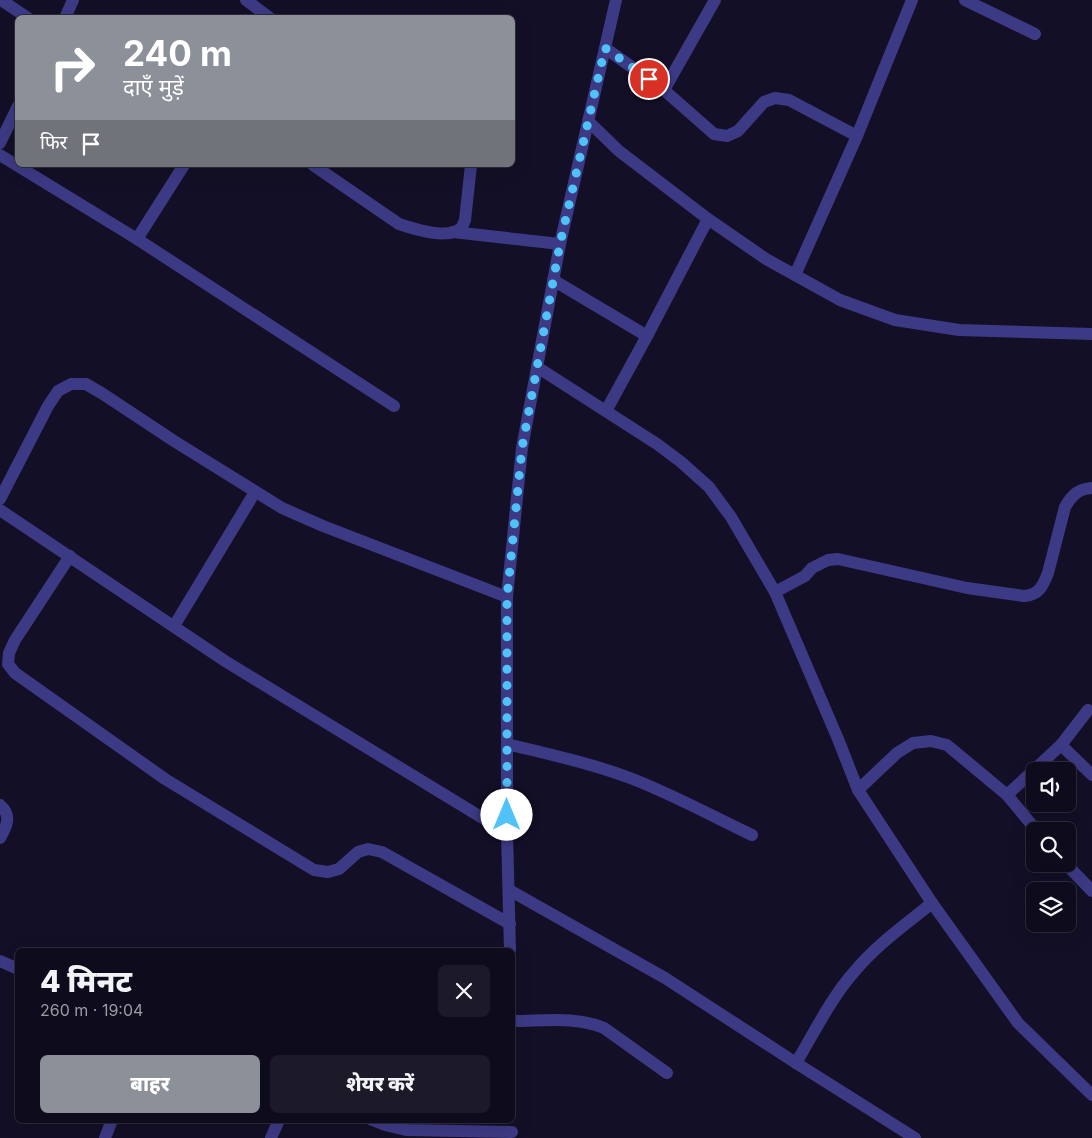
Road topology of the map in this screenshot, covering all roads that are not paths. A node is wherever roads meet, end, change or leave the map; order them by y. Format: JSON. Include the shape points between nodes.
{"nodes":[{"id":1,"x":1,"y":0,"type":"edge"},
{"id":2,"x":73,"y":0,"type":"edge"},
{"id":3,"x":246,"y":0,"type":"edge"},
{"id":4,"x":616,"y":0,"type":"edge"},
{"id":5,"x":715,"y":0,"type":"edge"},
{"id":6,"x":912,"y":0,"type":"edge"},
{"id":7,"x":964,"y":0,"type":"edge"},
{"id":8,"x":24,"y":15,"type":"edge"},
{"id":9,"x":66,"y":15,"type":"edge"},
{"id":10,"x":266,"y":15,"type":"edge"},
{"id":11,"x":1035,"y":34,"type":"dead end"},
{"id":12,"x":605,"y":48,"type":"junction"},
{"id":13,"x":664,"y":90,"type":"junction"},
{"id":14,"x":15,"y":112,"type":"edge"},
{"id":15,"x":588,"y":120,"type":"junction"},
{"id":16,"x":857,"y":136,"type":"junction"},
{"id":17,"x":0,"y":143,"type":"edge"},
{"id":18,"x":0,"y":155,"type":"edge"},
{"id":19,"x":15,"y":164,"type":"edge"},
{"id":20,"x":20,"y":167,"type":"edge"},
{"id":21,"x":183,"y":167,"type":"edge"},
{"id":22,"x":316,"y":167,"type":"edge"},
{"id":23,"x":471,"y":167,"type":"edge"},
{"id":24,"x":708,"y":219,"type":"junction"},
{"id":25,"x":453,"y":232,"type":"junction"},
{"id":26,"x":137,"y":239,"type":"junction"},
{"id":27,"x":560,"y":244,"type":"junction"},
{"id":28,"x":795,"y":275,"type":"junction"},
{"id":29,"x":553,"y":280,"type":"junction"},
{"id":30,"x":1092,"y":334,"type":"edge"},
{"id":31,"x":648,"y":336,"type":"junction"},
{"id":32,"x":537,"y":367,"type":"junction"},
{"id":33,"x":394,"y":406,"type":"dead end"},
{"id":34,"x":606,"y":411,"type":"junction"},
{"id":35,"x":1092,"y":488,"type":"edge"},
{"id":36,"x":255,"y":492,"type":"junction"},
{"id":37,"x":0,"y":499,"type":"edge"},
{"id":38,"x":0,"y":510,"type":"edge"},
{"id":39,"x":70,"y":556,"type":"junction"},
{"id":40,"x":775,"y":592,"type":"junction"},
{"id":41,"x":507,"y":598,"type":"junction"},
{"id":42,"x":174,"y":626,"type":"junction"},
{"id":43,"x":1088,"y":710,"type":"dead end"},
{"id":44,"x":507,"y":744,"type":"junction"},
{"id":45,"x":1062,"y":745,"type":"junction"},
{"id":46,"x":1092,"y":776,"type":"edge"},
{"id":47,"x":858,"y":790,"type":"junction"},
{"id":48,"x":1007,"y":794,"type":"junction"},
{"id":49,"x":0,"y":805,"type":"edge"},
{"id":50,"x":1030,"y":822,"type":"edge"},
{"id":51,"x":507,"y":833,"type":"junction"},
{"id":52,"x":752,"y":835,"type":"dead end"},
{"id":53,"x":0,"y":838,"type":"edge"},
{"id":54,"x":1074,"y":872,"type":"edge"},
{"id":55,"x":509,"y":890,"type":"junction"},
{"id":56,"x":1092,"y":891,"type":"edge"},
{"id":57,"x":932,"y":903,"type":"junction"},
{"id":58,"x":510,"y":924,"type":"junction"},
{"id":59,"x":510,"y":948,"type":"edge"},
{"id":60,"x":0,"y":961,"type":"edge"},
{"id":61,"x":15,"y":968,"type":"edge"},
{"id":62,"x":515,"y":1021,"type":"edge"},
{"id":63,"x":796,"y":1063,"type":"junction"},
{"id":64,"x":667,"y":1073,"type":"dead end"},
{"id":65,"x":1092,"y":1095,"type":"edge"},
{"id":66,"x":111,"y":1123,"type":"edge"},
{"id":67,"x":278,"y":1123,"type":"edge"},
{"id":68,"x":380,"y":1123,"type":"edge"},
{"id":69,"x":511,"y":1130,"type":"edge"},
{"id":70,"x":404,"y":1134,"type":"edge"},
{"id":71,"x":105,"y":1138,"type":"edge"},
{"id":72,"x":271,"y":1138,"type":"edge"},
{"id":73,"x":915,"y":1138,"type":"edge"}],
"edges":[{"from":1,"to":8,"type":"street"},
{"from":2,"to":9,"type":"street"},
{"from":3,"to":10,"type":"street"},
{"from":4,"to":12,"type":"street"},
{"from":5,"to":13,"type":"street"},
{"from":6,"to":16,"type":"street"},
{"from":7,"to":11,"type":"street"},
{"from":12,"to":13,"type":"street"},
{"from":12,"to":15,"type":"street"},
{"from":13,"to":16,"type":"street","via":[[714,134],[728,136],[738,131],[764,102],[775,98],[789,100]]},
{"from":14,"to":17,"type":"street"},
{"from":15,"to":24,"type":"street","via":[[619,151]]},
{"from":15,"to":27,"type":"street"},
{"from":16,"to":28,"type":"street"},
{"from":18,"to":19,"type":"street"},
{"from":20,"to":26,"type":"street"},
{"from":21,"to":26,"type":"street"},
{"from":22,"to":25,"type":"street","via":[[399,224],[437,234]]},
{"from":23,"to":25,"type":"street","via":[[465,220],[461,228]]},
{"from":24,"to":28,"type":"street"},
{"from":24,"to":31,"type":"street"},
{"from":25,"to":27,"type":"street"},
{"from":26,"to":33,"type":"street"},
{"from":27,"to":29,"type":"street"},
{"from":28,"to":30,"type":"street","via":[[840,300],[895,320],[959,330]]},
{"from":29,"to":31,"type":"street"},
{"from":29,"to":32,"type":"street"},
{"from":31,"to":34,"type":"street"},
{"from":32,"to":34,"type":"street"},
{"from":32,"to":41,"type":"street","via":[[522,448]]},
{"from":34,"to":40,"type":"street","via":[[681,462],[709,487],[731,517]]},
{"from":35,"to":40,"type":"street","via":[[1076,493],[1069,500],[1044,584],[1030,596],[967,588],[838,559],[812,568],[805,576]]},
{"from":36,"to":37,"type":"street","via":[[86,384],[71,384],[58,391],[48,406]]},
{"from":36,"to":41,"type":"street","via":[[323,526]]},
{"from":36,"to":42,"type":"street"},
{"from":38,"to":39,"type":"street"},
{"from":39,"to":42,"type":"street"},
{"from":39,"to":58,"type":"street","via":[[14,640],[8,664],[15,674],[164,779],[314,870],[328,872],[339,869],[358,852],[368,849],[382,852]]},
{"from":40,"to":47,"type":"street"},
{"from":41,"to":44,"type":"street"},
{"from":42,"to":51,"type":"street","via":[[225,661]]},
{"from":43,"to":45,"type":"street"},
{"from":44,"to":51,"type":"street"},
{"from":44,"to":52,"type":"street","via":[[629,778]]},
{"from":45,"to":46,"type":"street"},
{"from":45,"to":48,"type":"street"},
{"from":47,"to":48,"type":"street","via":[[897,753],[913,743],[931,741],[947,745]]},
{"from":47,"to":57,"type":"street"},
{"from":48,"to":50,"type":"street"},
{"from":49,"to":53,"type":"street","via":[[8,818]]},
{"from":51,"to":55,"type":"street"},
{"from":54,"to":56,"type":"street"},
{"from":55,"to":58,"type":"street"},
{"from":55,"to":63,"type":"street","via":[[665,978]]},
{"from":57,"to":63,"type":"street","via":[[873,951],[853,972]]},
{"from":57,"to":65,"type":"street","via":[[1018,1023]]},
{"from":58,"to":59,"type":"street"},
{"from":60,"to":61,"type":"street"},
{"from":62,"to":64,"type":"street","via":[[583,1021],[594,1024]]},
{"from":63,"to":73,"type":"street"},
{"from":66,"to":71,"type":"street"},
{"from":67,"to":72,"type":"street"},
{"from":68,"to":70,"type":"street"},
{"from":69,"to":70,"type":"street"}]}
